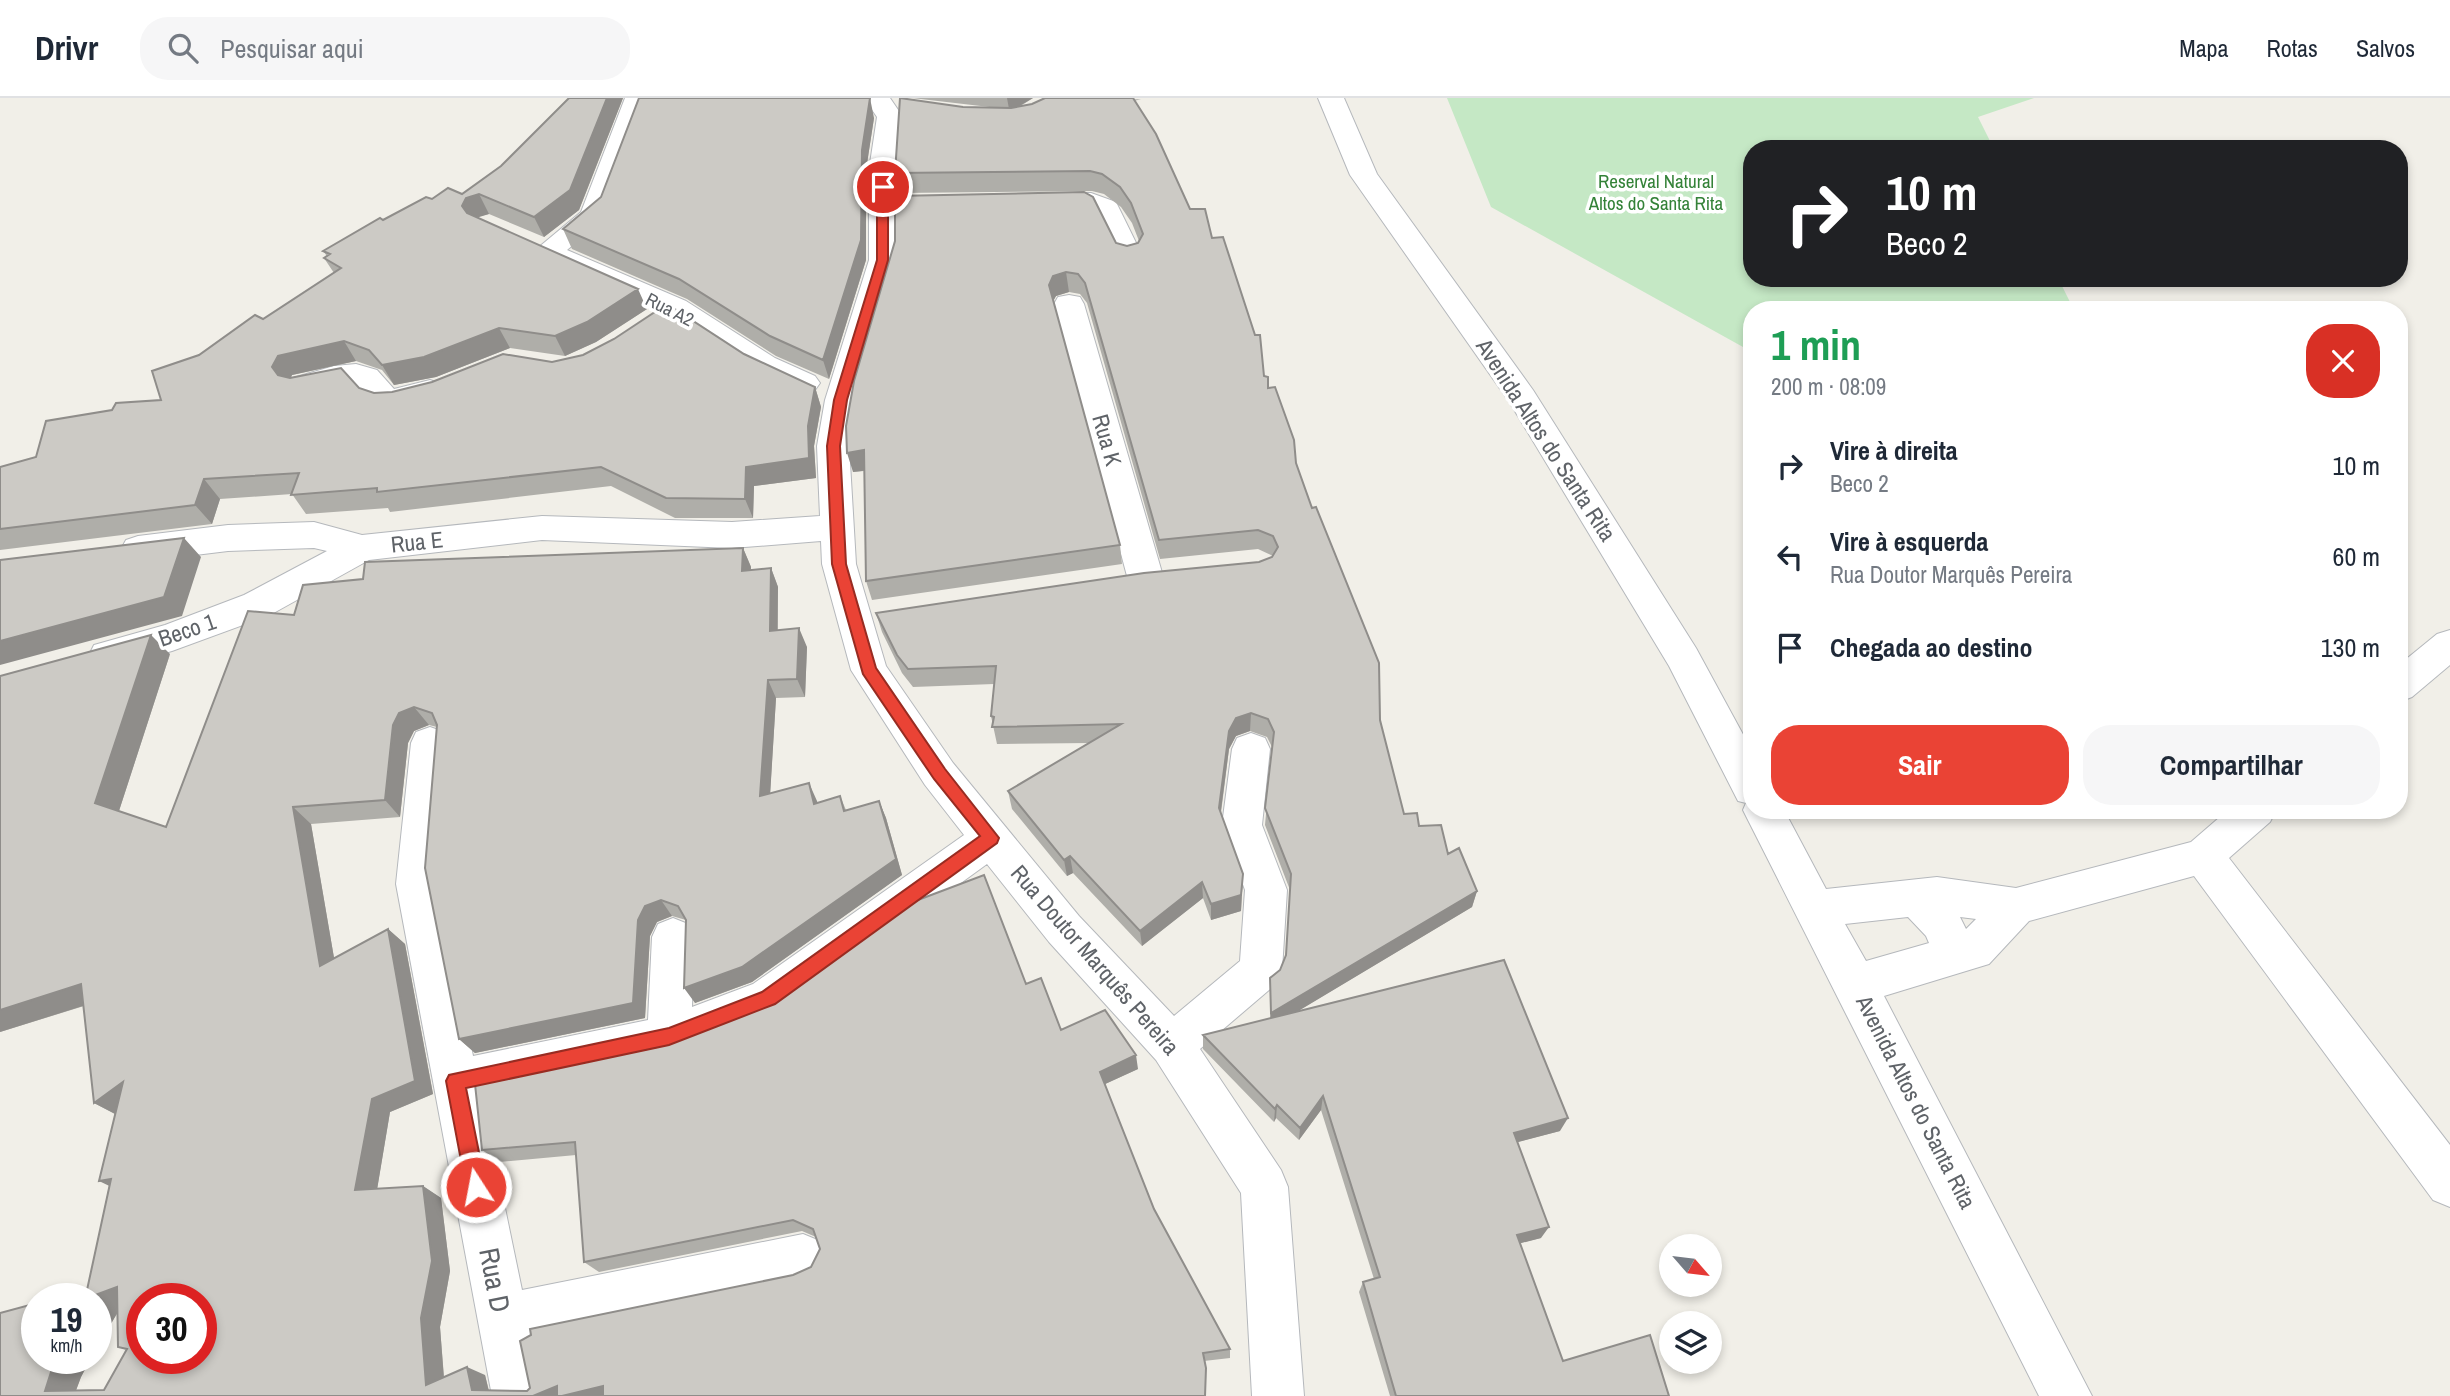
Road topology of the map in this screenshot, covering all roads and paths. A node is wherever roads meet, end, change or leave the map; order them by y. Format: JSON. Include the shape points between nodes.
{"nodes":[{"id":1,"x":638,"y":98,"type":"edge"},
{"id":2,"x":1331,"y":98,"type":"edge"},
{"id":3,"x":889,"y":103,"type":"edge"},
{"id":4,"x":1015,"y":202,"type":"edge"},
{"id":5,"x":1128,"y":255,"type":"edge"},
{"id":6,"x":1069,"y":303,"type":"dead end"},
{"id":7,"x":675,"y":308,"type":"junction"},
{"id":8,"x":640,"y":329,"type":"edge"},
{"id":9,"x":455,"y":382,"type":"edge"},
{"id":10,"x":304,"y":385,"type":"edge"},
{"id":11,"x":841,"y":400,"type":"junction"},
{"id":12,"x":837,"y":527,"type":"junction"},
{"id":13,"x":362,"y":548,"type":"junction"},
{"id":14,"x":107,"y":553,"type":"edge"},
{"id":15,"x":1183,"y":573,"type":"edge"},
{"id":16,"x":2450,"y":644,"type":"edge"},
{"id":17,"x":79,"y":662,"type":"edge"},
{"id":18,"x":2408,"y":679,"type":"edge"},
{"id":19,"x":430,"y":743,"type":"dead end"},
{"id":20,"x":1251,"y":749,"type":"dead end"},
{"id":21,"x":1743,"y":772,"type":"edge"},
{"id":22,"x":1768,"y":819,"type":"edge"},
{"id":23,"x":2246,"y":819,"type":"edge"},
{"id":24,"x":991,"y":838,"type":"junction"},
{"id":25,"x":2203,"y":856,"type":"junction"},
{"id":26,"x":1916,"y":897,"type":"junction"},
{"id":27,"x":2016,"y":906,"type":"junction"},
{"id":28,"x":1815,"y":909,"type":"junction"},
{"id":29,"x":673,"y":937,"type":"dead end"},
{"id":30,"x":1955,"y":956,"type":"junction"},
{"id":31,"x":1855,"y":984,"type":"junction"},
{"id":32,"x":669,"y":1037,"type":"junction"},
{"id":33,"x":1172,"y":1045,"type":"junction"},
{"id":34,"x":456,"y":1081,"type":"junction"},
{"id":35,"x":2450,"y":1183,"type":"edge"},
{"id":36,"x":803,"y":1258,"type":"dead end"},
{"id":37,"x":502,"y":1318,"type":"junction"},
{"id":38,"x":518,"y":1396,"type":"edge"},
{"id":39,"x":1278,"y":1396,"type":"edge"},
{"id":40,"x":2066,"y":1396,"type":"edge"}],
"edges":[{"from":1,"to":7,"type":"street","name":"Rua A2","via":[[593,216],[535,246]]},
{"from":2,"to":21,"type":"street","name":"Avenida Altos do Santa Rita","via":[[1364,175],[1522,397],[1683,658]]},
{"from":3,"to":11,"type":"street","name":"Rua Doutor Marquês Pereira","via":[[883,170],[896,204]]},
{"from":4,"to":5,"type":"street","via":[[1081,200],[1100,204],[1111,213]]},
{"from":6,"to":15,"type":"street","name":"Rua K","via":[[1131,578]]},
{"from":7,"to":8,"type":"street"},
{"from":7,"to":11,"type":"street","name":"Rua A2","via":[[764,365]]},
{"from":9,"to":10,"type":"street","via":[[395,400],[383,397],[370,379],[357,374]]},
{"from":11,"to":12,"type":"street","name":"Rua Doutor Marquês Pereira","via":[[833,446]]},
{"from":12,"to":13,"type":"street","name":"Rua E","via":[[732,535],[542,528]]},
{"from":12,"to":24,"type":"street","name":"Rua Doutor Marquês Pereira","via":[[839,564],[868,617],[869,670],[939,774]]},
{"from":13,"to":14,"type":"street","name":"Rua E","via":[[314,534],[228,538]]},
{"from":13,"to":17,"type":"street","name":"Beco 1","via":[[257,605],[172,637]]},
{"from":16,"to":18,"type":"street"},
{"from":19,"to":34,"type":"street","name":"Rua D","via":[[417,884]]},
{"from":20,"to":33,"type":"street","via":[[1242,825],[1266,890],[1261,970]]},
{"from":22,"to":28,"type":"street","name":"Avenida Altos do Santa Rita"},
{"from":23,"to":25,"type":"street"},
{"from":24,"to":32,"type":"street","via":[[768,998]]},
{"from":24,"to":33,"type":"street","name":"Rua Doutor Marquês Pereira","via":[[1065,929]]},
{"from":25,"to":27,"type":"street"},
{"from":25,"to":35,"type":"street"},
{"from":26,"to":27,"type":"street","via":[[1937,895]]},
{"from":26,"to":28,"type":"street"},
{"from":26,"to":30,"type":"street","via":[[1943,926]]},
{"from":27,"to":30,"type":"street","via":[[1975,950]]},
{"from":28,"to":31,"type":"street","name":"Avenida Altos do Santa Rita"},
{"from":29,"to":32,"type":"street"},
{"from":30,"to":31,"type":"street"},
{"from":31,"to":40,"type":"street","name":"Avenida Altos do Santa Rita"},
{"from":32,"to":34,"type":"street"},
{"from":33,"to":39,"type":"street","name":"Rua Doutor Marquês Pereira","via":[[1264,1187]]},
{"from":34,"to":37,"type":"street","name":"Rua D"},
{"from":36,"to":37,"type":"street"},
{"from":37,"to":38,"type":"street","name":"Rua D"}]}
